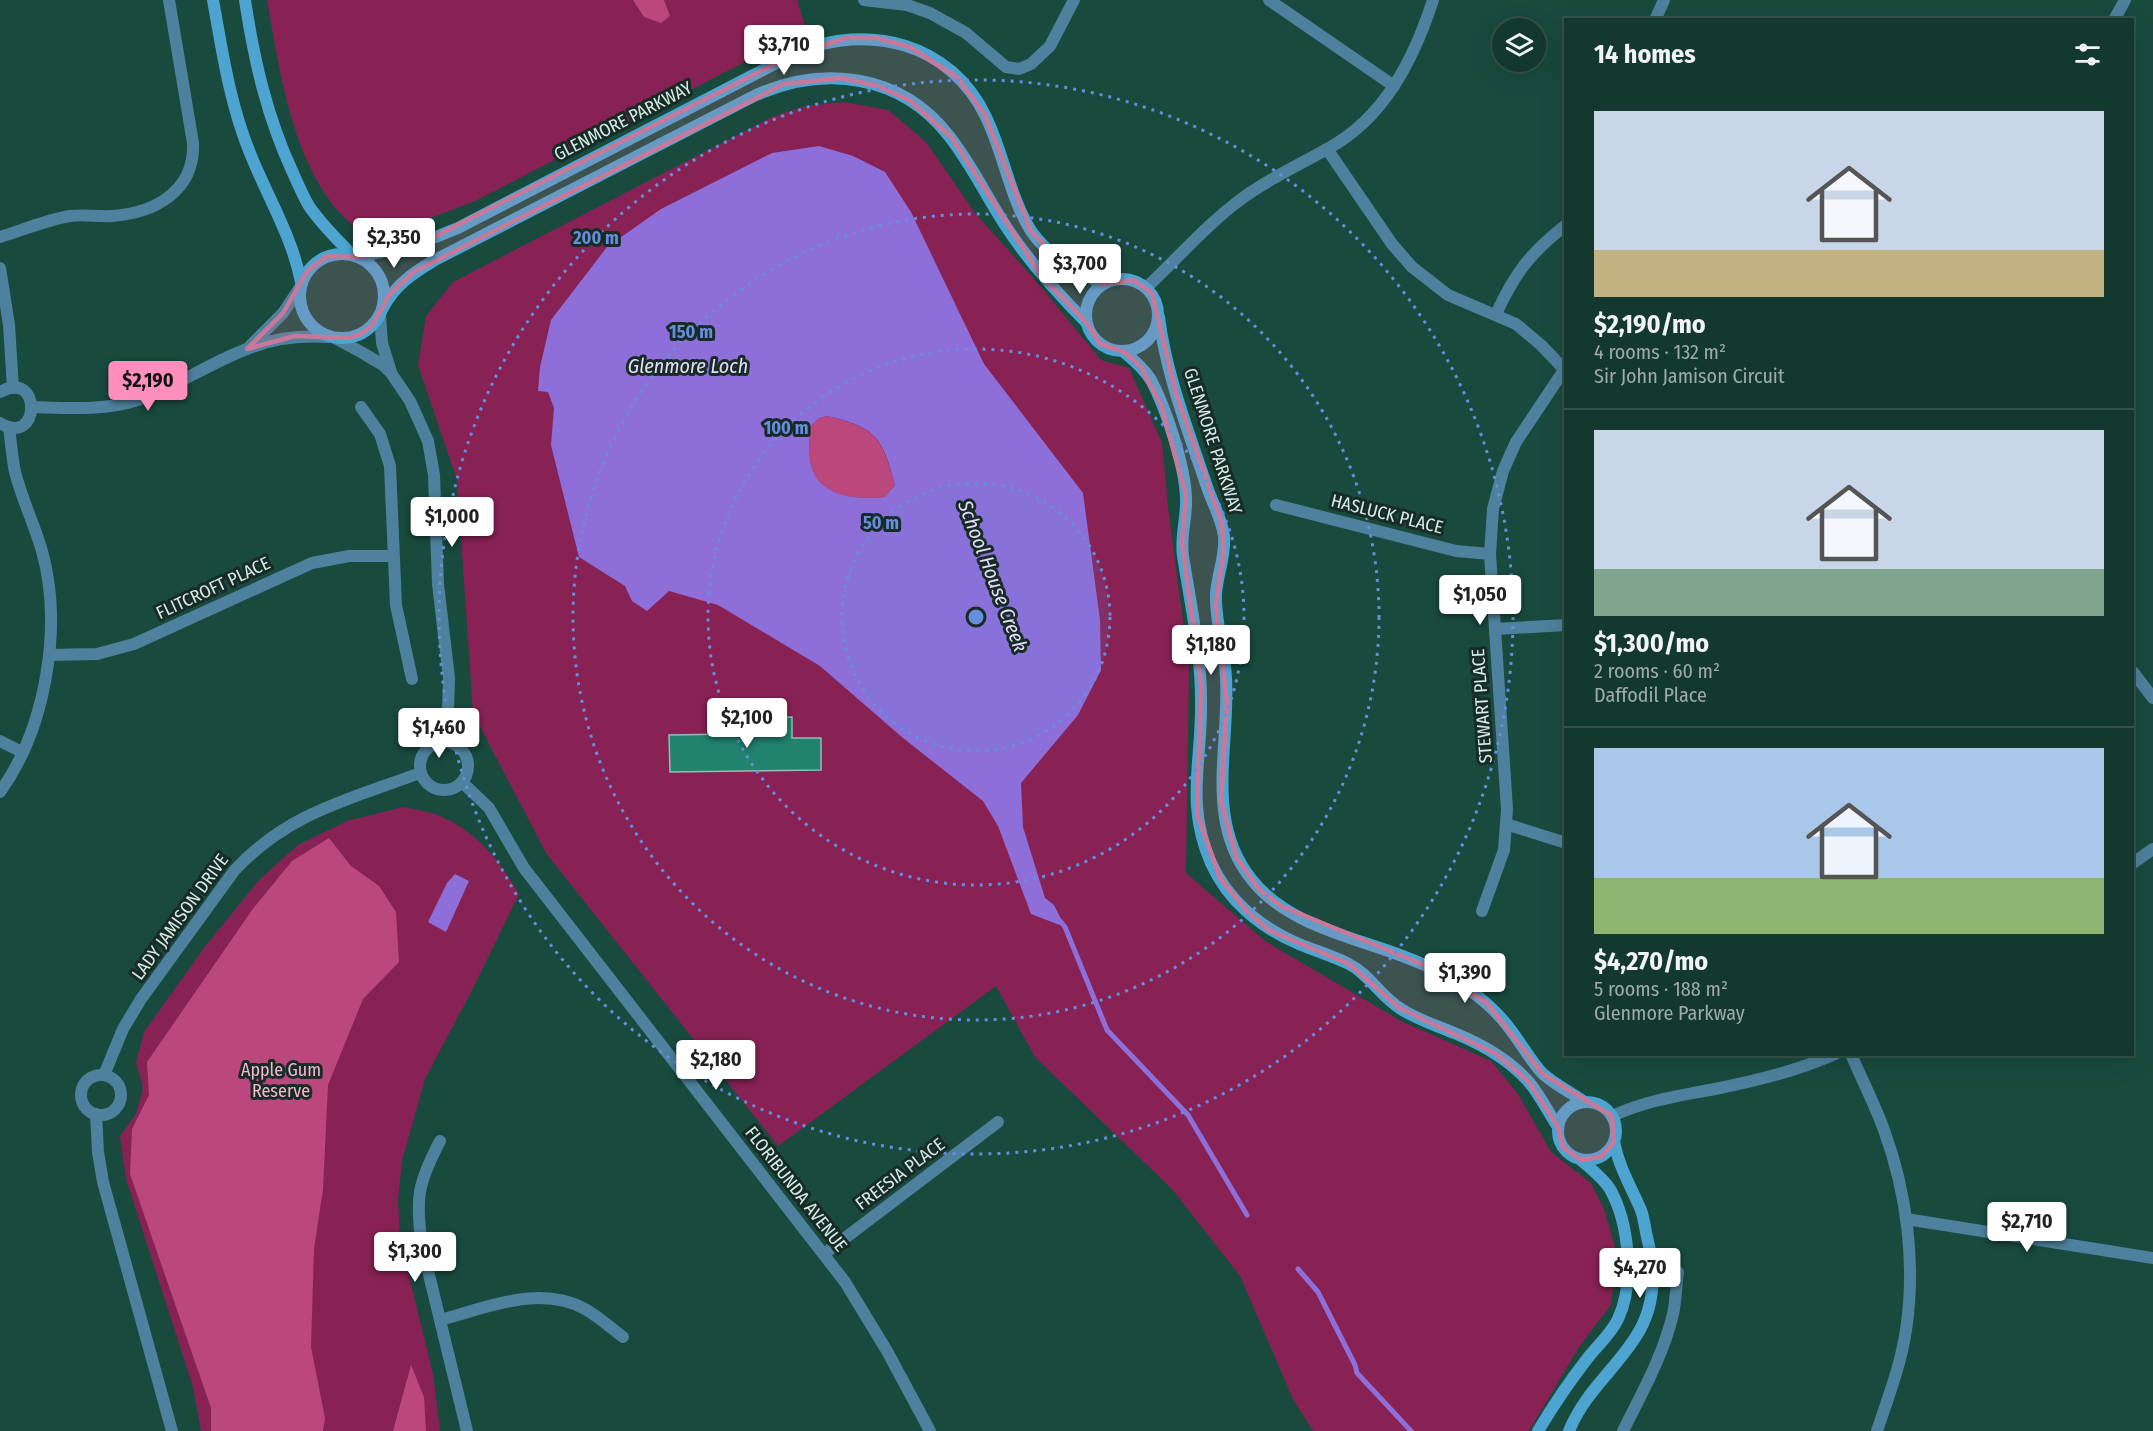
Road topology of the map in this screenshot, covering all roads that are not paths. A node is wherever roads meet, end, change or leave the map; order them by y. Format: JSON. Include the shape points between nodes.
{"nodes":[{"id":1,"x":169,"y":0,"type":"edge"},
{"id":2,"x":213,"y":0,"type":"edge"},
{"id":3,"x":245,"y":0,"type":"edge"},
{"id":4,"x":864,"y":0,"type":"edge"},
{"id":5,"x":1074,"y":0,"type":"edge"},
{"id":6,"x":1269,"y":0,"type":"edge"},
{"id":7,"x":1433,"y":0,"type":"edge"},
{"id":8,"x":1664,"y":0,"type":"edge"},
{"id":9,"x":2125,"y":0,"type":"edge"},
{"id":10,"x":1656,"y":18,"type":"edge"},
{"id":11,"x":2115,"y":18,"type":"edge"},
{"id":12,"x":1394,"y":86,"type":"junction"},
{"id":13,"x":1327,"y":149,"type":"junction"},
{"id":14,"x":1564,"y":227,"type":"edge"},
{"id":15,"x":0,"y":237,"type":"edge"},
{"id":16,"x":356,"y":256,"type":"junction"},
{"id":17,"x":0,"y":268,"type":"edge"},
{"id":18,"x":1103,"y":284,"type":"junction"},
{"id":19,"x":301,"y":285,"type":"junction"},
{"id":20,"x":1146,"y":288,"type":"junction"},
{"id":21,"x":381,"y":312,"type":"junction"},
{"id":22,"x":1496,"y":314,"type":"junction"},
{"id":23,"x":1159,"y":317,"type":"junction"},
{"id":24,"x":1086,"y":322,"type":"junction"},
{"id":25,"x":332,"y":338,"type":"junction"},
{"id":26,"x":247,"y":349,"type":"junction"},
{"id":27,"x":1124,"y":351,"type":"junction"},
{"id":28,"x":1564,"y":370,"type":"edge"},
{"id":29,"x":1564,"y":372,"type":"edge"},
{"id":30,"x":392,"y":373,"type":"junction"},
{"id":31,"x":13,"y":388,"type":"junction"},
{"id":32,"x":0,"y":392,"type":"edge"},
{"id":33,"x":32,"y":407,"type":"junction"},
{"id":34,"x":361,"y":407,"type":"dead end"},
{"id":35,"x":5,"y":425,"type":"edge"},
{"id":36,"x":1276,"y":505,"type":"dead end"},
{"id":37,"x":1490,"y":554,"type":"junction"},
{"id":38,"x":393,"y":556,"type":"junction"},
{"id":39,"x":1564,"y":624,"type":"edge"},
{"id":40,"x":1495,"y":629,"type":"junction"},
{"id":41,"x":49,"y":655,"type":"junction"},
{"id":42,"x":2134,"y":673,"type":"edge"},
{"id":43,"x":412,"y":679,"type":"dead end"},
{"id":44,"x":2153,"y":698,"type":"edge"},
{"id":45,"x":0,"y":741,"type":"edge"},
{"id":46,"x":447,"y":742,"type":"junction"},
{"id":47,"x":22,"y":752,"type":"junction"},
{"id":48,"x":420,"y":773,"type":"junction"},
{"id":49,"x":462,"y":782,"type":"junction"},
{"id":50,"x":0,"y":792,"type":"edge"},
{"id":51,"x":1506,"y":824,"type":"junction"},
{"id":52,"x":1564,"y":842,"type":"edge"},
{"id":53,"x":2153,"y":849,"type":"edge"},
{"id":54,"x":2134,"y":862,"type":"edge"},
{"id":55,"x":1482,"y":911,"type":"dead end"},
{"id":56,"x":1830,"y":1056,"type":"edge"},
{"id":57,"x":1852,"y":1056,"type":"edge"},
{"id":58,"x":104,"y":1075,"type":"junction"},
{"id":59,"x":1583,"y":1101,"type":"junction"},
{"id":60,"x":96,"y":1114,"type":"junction"},
{"id":61,"x":1612,"y":1116,"type":"junction"},
{"id":62,"x":998,"y":1122,"type":"dead end"},
{"id":63,"x":1558,"y":1127,"type":"junction"},
{"id":64,"x":440,"y":1141,"type":"dead end"},
{"id":65,"x":1614,"y":1142,"type":"junction"},
{"id":66,"x":1581,"y":1160,"type":"junction"},
{"id":67,"x":1906,"y":1219,"type":"junction"},
{"id":68,"x":824,"y":1254,"type":"junction"},
{"id":69,"x":2153,"y":1258,"type":"edge"},
{"id":70,"x":1678,"y":1272,"type":"dead end"},
{"id":71,"x":440,"y":1320,"type":"junction"},
{"id":72,"x":623,"y":1337,"type":"dead end"},
{"id":73,"x":172,"y":1431,"type":"edge"},
{"id":74,"x":467,"y":1431,"type":"edge"},
{"id":75,"x":930,"y":1431,"type":"edge"},
{"id":76,"x":1538,"y":1431,"type":"edge"},
{"id":77,"x":1569,"y":1431,"type":"edge"},
{"id":78,"x":1623,"y":1431,"type":"edge"},
{"id":79,"x":1877,"y":1431,"type":"edge"}],
"edges":[{"from":1,"to":15,"type":"street","via":[[193,142],[193,162],[182,185],[160,203],[131,212],[73,215]]},
{"from":2,"to":19,"type":"main road","via":[[249,151],[290,240]]},
{"from":3,"to":16,"type":"main road","via":[[264,97],[288,161],[308,204],[329,232]]},
{"from":4,"to":5,"type":"street","via":[[907,5],[930,13],[966,33],[1006,67],[1019,69],[1031,64],[1050,46]]},
{"from":6,"to":12,"type":"street"},
{"from":7,"to":12,"type":"street","via":[[1413,54]]},
{"from":8,"to":10,"type":"street"},
{"from":9,"to":11,"type":"street"},
{"from":12,"to":13,"type":"street","via":[[1365,122]]},
{"from":13,"to":20,"type":"street","via":[[1244,197]]},
{"from":13,"to":22,"type":"street","via":[[1412,267],[1448,295]]},
{"from":14,"to":22,"type":"street","via":[[1518,271]]},
{"from":16,"to":18,"type":"main road","name":"GLENMORE PARKWAY","via":[[426,241],[458,228],[796,53],[833,40],[862,37],[910,47],[958,78],[985,114],[1006,176],[1031,231],[1059,260]]},
{"from":16,"to":19,"type":"main road","via":[[327,256],[316,262]]},
{"from":16,"to":21,"type":"main road","via":[[378,273],[384,290]]},
{"from":17,"to":31,"type":"street"},
{"from":18,"to":20,"type":"main road","via":[[1121,278]]},
{"from":18,"to":24,"type":"main road","via":[[1090,297]]},
{"from":19,"to":25,"type":"main road","via":[[302,313],[317,331]]},
{"from":19,"to":26,"type":"street","via":[[283,313]]},
{"from":20,"to":23,"type":"main road","via":[[1158,305]]},
{"from":21,"to":24,"type":"main road","via":[[400,283],[435,260],[756,95],[784,84],[827,78],[877,86],[909,100],[931,116],[951,137],[1007,229],[1042,277]]},
{"from":21,"to":25,"type":"main road","via":[[361,334]]},
{"from":21,"to":30,"type":"street","via":[[382,343]]},
{"from":22,"to":28,"type":"street","via":[[1523,330]]},
{"from":23,"to":27,"type":"main road","via":[[1147,342]]},
{"from":23,"to":59,"type":"main road","name":"GLENMORE PARKWAY","via":[[1176,393],[1223,532],[1224,551],[1216,595],[1227,702],[1221,801],[1226,829],[1238,858],[1259,889],[1281,906],[1326,928],[1434,969],[1475,993],[1499,1015],[1543,1074]]},
{"from":24,"to":27,"type":"main road","via":[[1100,344]]},
{"from":25,"to":26,"type":"street","via":[[295,336]]},
{"from":25,"to":30,"type":"street","via":[[361,351]]},
{"from":26,"to":33,"type":"street","via":[[138,400],[99,407]]},
{"from":27,"to":63,"type":"main road","name":"GLENMORE PARKWAY","via":[[1150,380],[1184,477],[1182,543],[1201,686],[1196,796],[1199,825],[1216,871],[1247,912],[1270,931],[1349,964],[1399,1008],[1496,1054],[1528,1081]]},
{"from":29,"to":37,"type":"street","name":"STEWART PLACE","via":[[1525,428],[1503,471],[1493,509]]},
{"from":30,"to":46,"type":"street","via":[[418,415],[433,466],[438,584],[449,678]]},
{"from":31,"to":32,"type":"street"},
{"from":31,"to":33,"type":"street","via":[[24,391]]},
{"from":33,"to":35,"type":"street","via":[[30,418],[21,426]]},
{"from":34,"to":38,"type":"street","via":[[374,422],[388,454]]},
{"from":35,"to":41,"type":"street","via":[[45,567],[50,610]]},
{"from":36,"to":37,"type":"street","name":"HASLUCK PLACE","via":[[1456,551]]},
{"from":37,"to":40,"type":"street","name":"STEWART PLACE"},
{"from":38,"to":41,"type":"street","name":"FLITCROFT PLACE","via":[[349,556],[312,563],[134,644],[97,654]]},
{"from":38,"to":43,"type":"street","via":[[398,614]]},
{"from":39,"to":40,"type":"street"},
{"from":40,"to":51,"type":"street","name":"STEWART PLACE"},
{"from":41,"to":47,"type":"street","via":[[40,704]]},
{"from":42,"to":44,"type":"street"},
{"from":45,"to":47,"type":"street"},
{"from":46,"to":48,"type":"street","via":[[427,748],[420,760]]},
{"from":46,"to":49,"type":"street","via":[[465,754],[468,768]]},
{"from":47,"to":50,"type":"street"},
{"from":48,"to":49,"type":"street","via":[[435,789],[450,790]]},
{"from":48,"to":58,"type":"street","name":"LADY JAMISON DRIVE","via":[[318,811],[272,835],[246,858],[141,999],[123,1029]]},
{"from":49,"to":68,"type":"street","name":"FLORIBUNDA AVENUE","via":[[489,808],[524,868]]},
{"from":51,"to":52,"type":"street"},
{"from":51,"to":55,"type":"street","name":"STEWART PLACE","via":[[1501,860]]},
{"from":53,"to":54,"type":"street"},
{"from":56,"to":61,"type":"street","via":[[1750,1082],[1637,1104]]},
{"from":57,"to":67,"type":"street","via":[[1888,1143]]},
{"from":58,"to":60,"type":"street","via":[[87,1081],[81,1092],[83,1103]]},
{"from":58,"to":60,"type":"street","via":[[119,1086],[120,1098],[109,1113]]},
{"from":59,"to":61,"type":"main road","via":[[1600,1104]]},
{"from":59,"to":63,"type":"main road","via":[[1566,1110]]},
{"from":60,"to":73,"type":"street","via":[[103,1182]]},
{"from":61,"to":65,"type":"main road","via":[[1617,1133]]},
{"from":62,"to":68,"type":"street","name":"FREESIA PLACE"},
{"from":63,"to":66,"type":"main road","via":[[1563,1148]]},
{"from":64,"to":71,"type":"street","via":[[424,1170],[418,1206],[422,1246]]},
{"from":65,"to":66,"type":"main road","via":[[1601,1157]]},
{"from":65,"to":77,"type":"main road","via":[[1619,1163],[1642,1212],[1654,1285],[1645,1323],[1590,1392]]},
{"from":66,"to":76,"type":"main road","via":[[1602,1179],[1616,1202],[1627,1245],[1627,1287],[1618,1320]]},
{"from":67,"to":69,"type":"street"},
{"from":67,"to":79,"type":"street","via":[[1910,1272],[1906,1332]]},
{"from":68,"to":75,"type":"street","name":"FLORIBUNDA AVENUE","via":[[871,1323]]},
{"from":70,"to":78,"type":"street","via":[[1666,1339]]},
{"from":71,"to":72,"type":"street","via":[[521,1299],[550,1298],[587,1310]]},
{"from":71,"to":74,"type":"street"}]}
